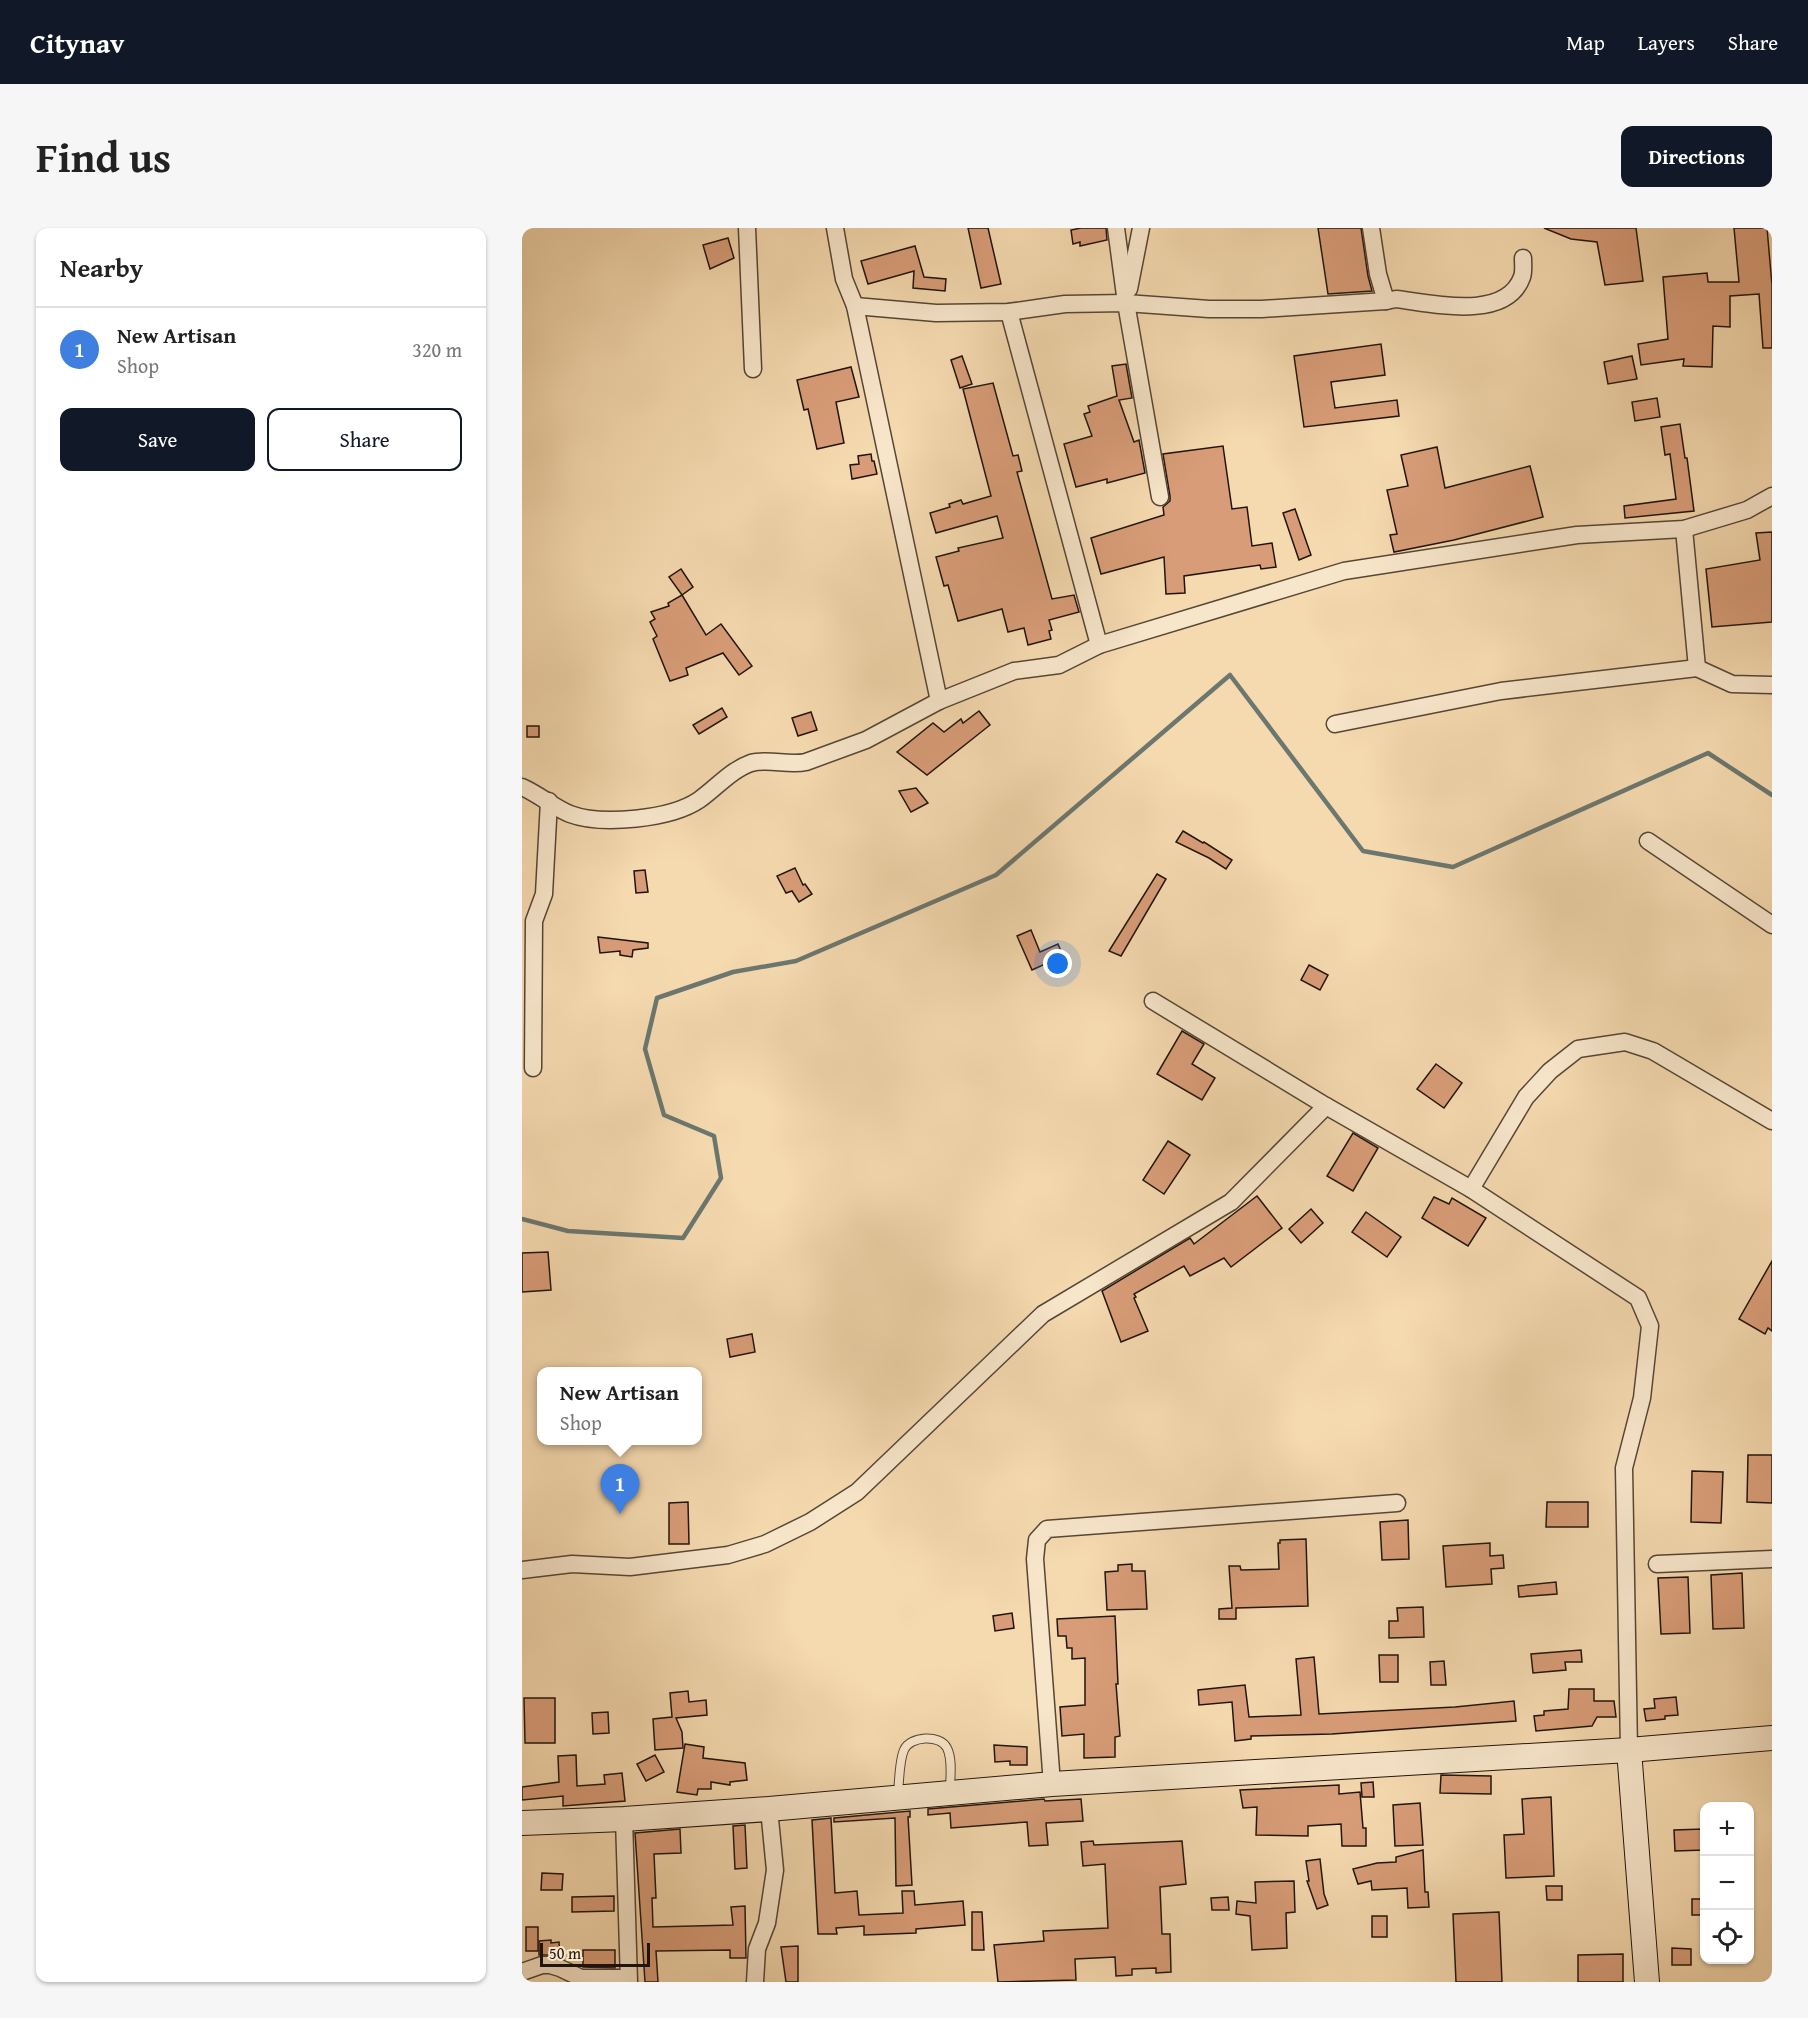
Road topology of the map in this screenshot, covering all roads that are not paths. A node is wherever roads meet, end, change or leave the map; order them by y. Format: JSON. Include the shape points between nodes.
{"nodes":[{"id":1,"x":747,"y":228,"type":"edge"},
{"id":2,"x":835,"y":228,"type":"edge"},
{"id":3,"x":1116,"y":228,"type":"edge"},
{"id":4,"x":1141,"y":228,"type":"edge"},
{"id":5,"x":1371,"y":228,"type":"edge"},
{"id":6,"x":1523,"y":258,"type":"dead end"},
{"id":7,"x":1386,"y":301,"type":"junction"},
{"id":8,"x":1126,"y":303,"type":"junction"},
{"id":9,"x":855,"y":306,"type":"junction"},
{"id":10,"x":1009,"y":312,"type":"junction"},
{"id":11,"x":753,"y":369,"type":"dead end"},
{"id":12,"x":1772,"y":495,"type":"edge"},
{"id":13,"x":1160,"y":497,"type":"dead end"},
{"id":14,"x":1684,"y":529,"type":"junction"},
{"id":15,"x":1099,"y":645,"type":"junction"},
{"id":16,"x":1697,"y":668,"type":"junction"},
{"id":17,"x":1772,"y":685,"type":"edge"},
{"id":18,"x":939,"y":701,"type":"junction"},
{"id":19,"x":1335,"y":724,"type":"dead end"},
{"id":20,"x":522,"y":787,"type":"edge"},
{"id":21,"x":549,"y":801,"type":"junction"},
{"id":22,"x":1648,"y":841,"type":"dead end"},
{"id":23,"x":1772,"y":925,"type":"edge"},
{"id":24,"x":1153,"y":1001,"type":"dead end"},
{"id":25,"x":533,"y":1068,"type":"dead end"},
{"id":26,"x":1326,"y":1106,"type":"junction"},
{"id":27,"x":1772,"y":1120,"type":"edge"},
{"id":28,"x":1471,"y":1189,"type":"junction"},
{"id":29,"x":1397,"y":1503,"type":"dead end"},
{"id":30,"x":1772,"y":1559,"type":"edge"},
{"id":31,"x":1657,"y":1564,"type":"dead end"},
{"id":32,"x":522,"y":1570,"type":"edge"},
{"id":33,"x":1772,"y":1738,"type":"edge"},
{"id":34,"x":1629,"y":1749,"type":"junction"},
{"id":35,"x":1052,"y":1784,"type":"junction"},
{"id":36,"x":950,"y":1792,"type":"junction"},
{"id":37,"x":897,"y":1797,"type":"junction"},
{"id":38,"x":769,"y":1809,"type":"junction"},
{"id":39,"x":624,"y":1819,"type":"junction"},
{"id":40,"x":522,"y":1823,"type":"edge"},
{"id":41,"x":522,"y":1972,"type":"edge"},
{"id":42,"x":628,"y":1980,"type":"edge"},
{"id":43,"x":755,"y":1982,"type":"edge"},
{"id":44,"x":1647,"y":1982,"type":"edge"}],
"edges":[{"from":1,"to":11,"type":"street"},
{"from":2,"to":9,"type":"street","via":[[844,279]]},
{"from":3,"to":8,"type":"street"},
{"from":4,"to":8,"type":"street"},
{"from":5,"to":7,"type":"street"},
{"from":6,"to":7,"type":"street","via":[[1522,277],[1514,290],[1498,301],[1464,307]]},
{"from":7,"to":8,"type":"street","via":[[1262,309]]},
{"from":8,"to":10,"type":"street","via":[[1065,304]]},
{"from":8,"to":13,"type":"street"},
{"from":9,"to":10,"type":"street","via":[[936,313]]},
{"from":9,"to":18,"type":"street"},
{"from":10,"to":15,"type":"street"},
{"from":12,"to":14,"type":"street","via":[[1747,510]]},
{"from":14,"to":15,"type":"street","via":[[1576,535],[1344,571]]},
{"from":14,"to":16,"type":"street"},
{"from":15,"to":18,"type":"street","via":[[1059,665],[1014,671]]},
{"from":16,"to":17,"type":"street","via":[[1732,684]]},
{"from":16,"to":19,"type":"street","via":[[1501,691]]},
{"from":18,"to":21,"type":"street","via":[[866,740],[806,762],[750,764],[698,801],[676,811],[631,820],[595,819],[568,813]]},
{"from":20,"to":21,"type":"street"},
{"from":21,"to":25,"type":"street","via":[[544,894],[534,921]]},
{"from":22,"to":23,"type":"street"},
{"from":24,"to":26,"type":"street"},
{"from":26,"to":28,"type":"street"},
{"from":26,"to":32,"type":"street","via":[[1231,1202],[1043,1314],[857,1492],[810,1522],[765,1544],[728,1555],[630,1568],[572,1564]]},
{"from":27,"to":28,"type":"street","via":[[1653,1050],[1625,1042],[1578,1049],[1526,1097]]},
{"from":28,"to":34,"type":"street","via":[[1638,1298],[1650,1326],[1642,1398],[1624,1468]]},
{"from":29,"to":35,"type":"street","via":[[1047,1529],[1037,1540],[1035,1559]]},
{"from":30,"to":31,"type":"street"},
{"from":33,"to":34,"type":"main road"},
{"from":34,"to":35,"type":"main road"},
{"from":34,"to":44,"type":"main road"},
{"from":35,"to":36,"type":"main road"},
{"from":36,"to":37,"type":"main road"},
{"from":36,"to":37,"type":"lane","via":[[947,1748],[935,1740],[915,1740],[903,1751]]},
{"from":37,"to":38,"type":"main road"},
{"from":38,"to":39,"type":"main road"},
{"from":38,"to":43,"type":"street","via":[[775,1870],[767,1923],[757,1949]]},
{"from":39,"to":40,"type":"main road"},
{"from":39,"to":42,"type":"street"},
{"from":41,"to":42,"type":"street","via":[[550,1965],[581,1978]]}]}
